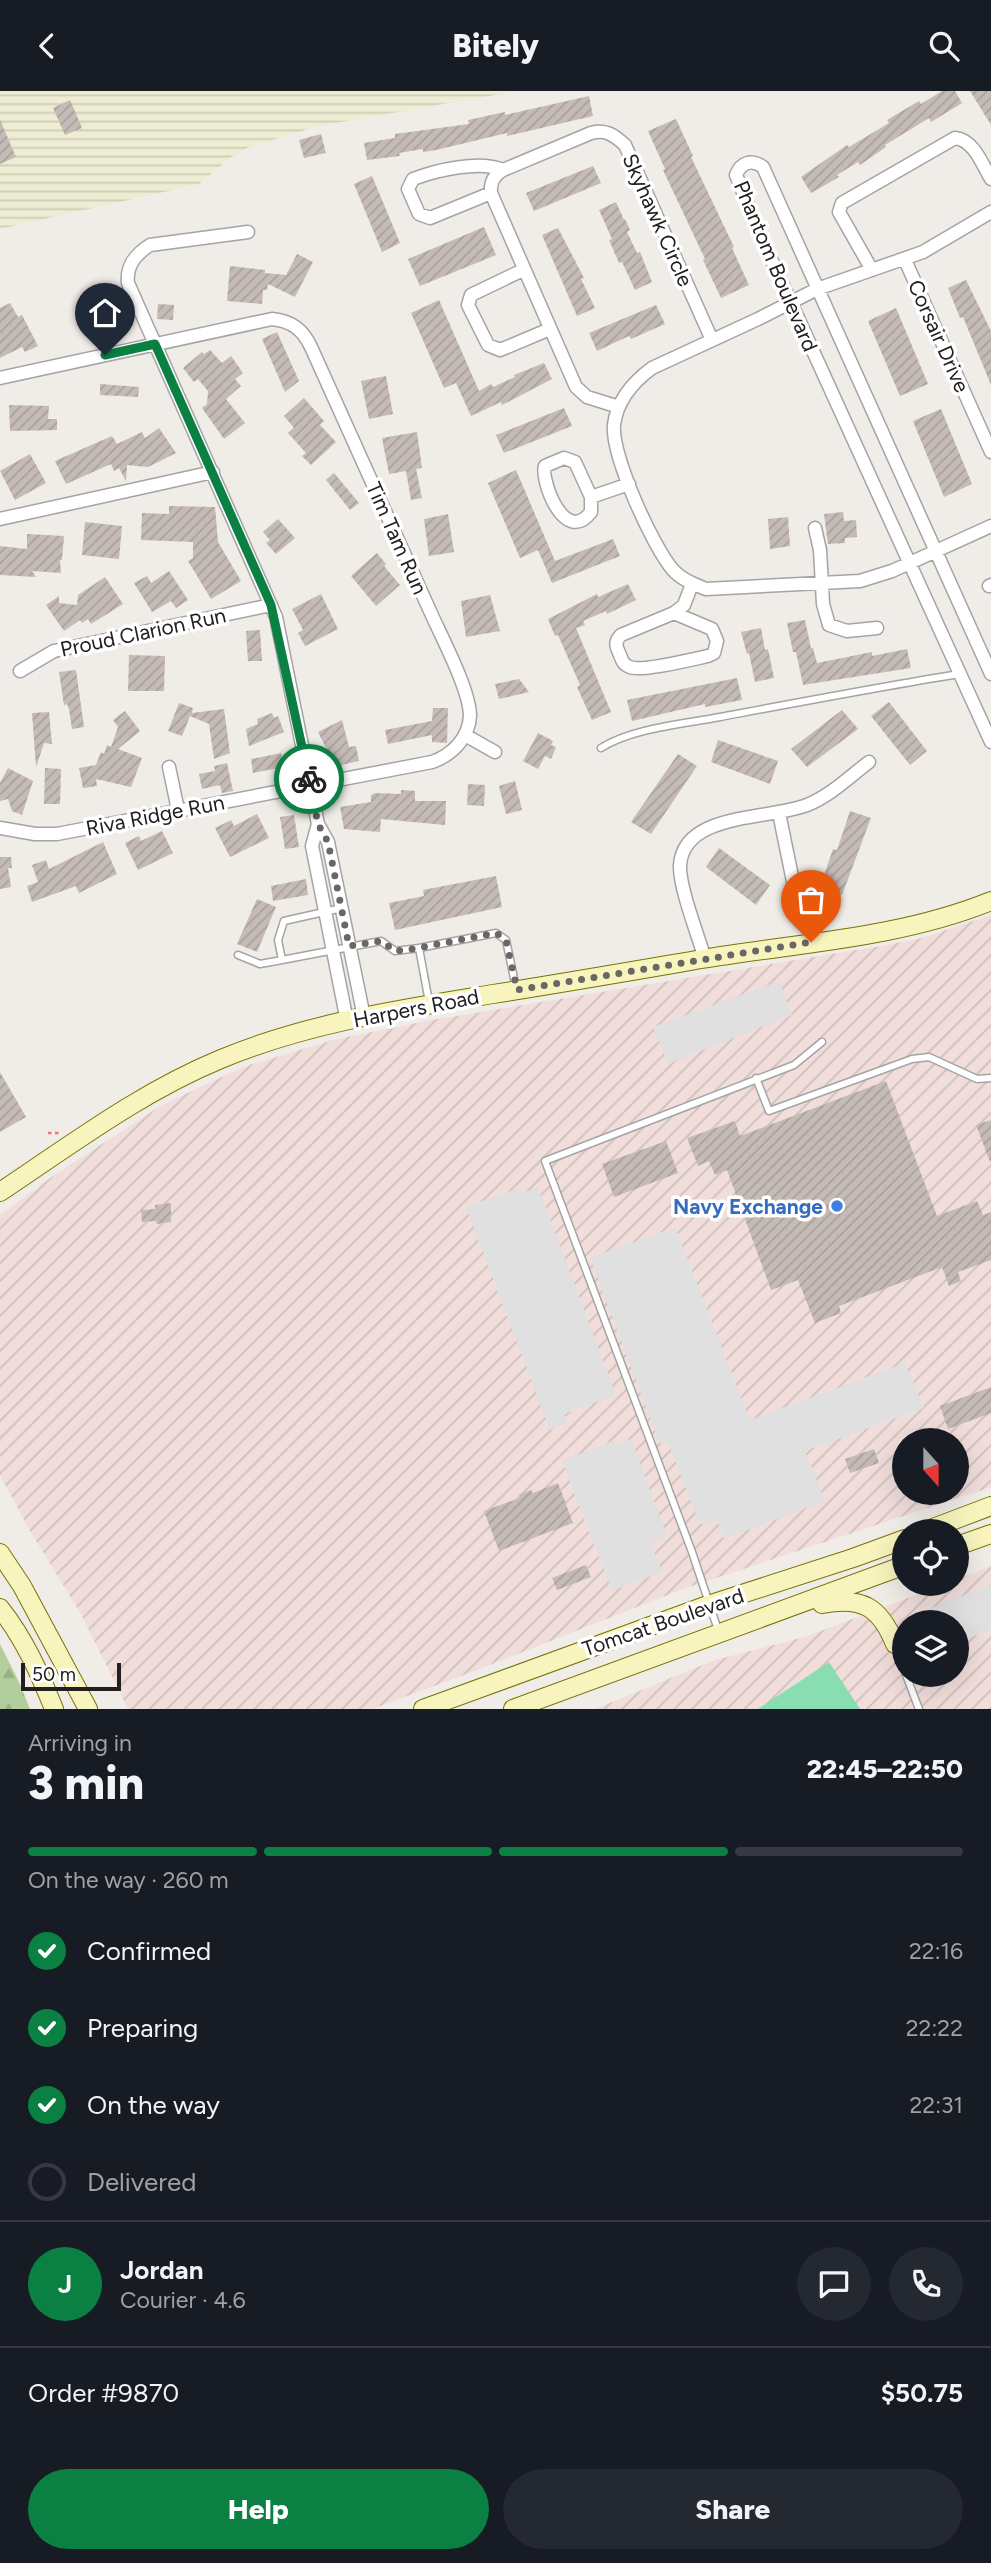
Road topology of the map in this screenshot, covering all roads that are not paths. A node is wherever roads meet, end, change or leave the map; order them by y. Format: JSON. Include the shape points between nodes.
{"nodes":[{"id":1,"x":503,"y":170,"type":"junction"},
{"id":2,"x":991,"y":179,"type":"edge"},
{"id":3,"x":491,"y":193,"type":"junction"},
{"id":4,"x":991,"y":212,"type":"edge"},
{"id":5,"x":248,"y":232,"type":"dead end"},
{"id":6,"x":905,"y":260,"type":"junction"},
{"id":7,"x":523,"y":270,"type":"junction"},
{"id":8,"x":872,"y":270,"type":"junction"},
{"id":9,"x":817,"y":289,"type":"junction"},
{"id":10,"x":790,"y":301,"type":"junction"},
{"id":11,"x":550,"y":329,"type":"junction"},
{"id":12,"x":712,"y":340,"type":"junction"},
{"id":13,"x":155,"y":344,"type":"junction"},
{"id":14,"x":0,"y":377,"type":"edge"},
{"id":15,"x":619,"y":407,"type":"junction"},
{"id":16,"x":991,"y":452,"type":"edge"},
{"id":17,"x":213,"y":472,"type":"junction"},
{"id":18,"x":629,"y":484,"type":"junction"},
{"id":19,"x":591,"y":497,"type":"junction"},
{"id":20,"x":0,"y":519,"type":"edge"},
{"id":21,"x":991,"y":526,"type":"edge"},
{"id":22,"x":815,"y":528,"type":"dead end"},
{"id":23,"x":936,"y":551,"type":"junction"},
{"id":24,"x":909,"y":563,"type":"junction"},
{"id":25,"x":822,"y":583,"type":"junction"},
{"id":26,"x":692,"y":584,"type":"junction"},
{"id":27,"x":271,"y":605,"type":"junction"},
{"id":28,"x":674,"y":613,"type":"junction"},
{"id":29,"x":877,"y":628,"type":"dead end"},
{"id":30,"x":20,"y":671,"type":"dead end"},
{"id":31,"x":959,"y":674,"type":"junction"},
{"id":32,"x":991,"y":674,"type":"edge"},
{"id":33,"x":465,"y":735,"type":"junction"},
{"id":34,"x":991,"y":742,"type":"edge"},
{"id":35,"x":601,"y":748,"type":"dead end"},
{"id":36,"x":495,"y":752,"type":"dead end"},
{"id":37,"x":869,"y":762,"type":"dead end"},
{"id":38,"x":169,"y":767,"type":"dead end"},
{"id":39,"x":310,"y":783,"type":"junction"},
{"id":40,"x":178,"y":810,"type":"junction"},
{"id":41,"x":779,"y":813,"type":"junction"},
{"id":42,"x":318,"y":824,"type":"junction"},
{"id":43,"x":0,"y":828,"type":"edge"},
{"id":44,"x":796,"y":896,"type":"dead end"},
{"id":45,"x":991,"y":901,"type":"edge"},
{"id":46,"x":342,"y":908,"type":"junction"},
{"id":47,"x":325,"y":912,"type":"junction"},
{"id":48,"x":349,"y":946,"type":"junction"},
{"id":49,"x":419,"y":948,"type":"junction"},
{"id":50,"x":332,"y":950,"type":"junction"},
{"id":51,"x":238,"y":954,"type":"dead end"},
{"id":52,"x":705,"y":959,"type":"junction"},
{"id":53,"x":282,"y":960,"type":"junction"},
{"id":54,"x":517,"y":990,"type":"junction"},
{"id":55,"x":429,"y":1004,"type":"junction"},
{"id":56,"x":355,"y":1019,"type":"junction"},
{"id":57,"x":822,"y":1042,"type":"dead end"},
{"id":58,"x":757,"y":1078,"type":"junction"},
{"id":59,"x":991,"y":1078,"type":"edge"},
{"id":60,"x":0,"y":1192,"type":"edge"},
{"id":61,"x":991,"y":1506,"type":"edge"},
{"id":62,"x":957,"y":1519,"type":"edge"},
{"id":63,"x":991,"y":1534,"type":"edge"},
{"id":64,"x":969,"y":1542,"type":"edge"},
{"id":65,"x":892,"y":1544,"type":"edge"},
{"id":66,"x":0,"y":1553,"type":"edge"},
{"id":67,"x":892,"y":1570,"type":"edge"},
{"id":68,"x":708,"y":1605,"type":"junction"},
{"id":69,"x":0,"y":1608,"type":"edge"},
{"id":70,"x":764,"y":1617,"type":"junction"},
{"id":71,"x":720,"y":1633,"type":"junction"},
{"id":72,"x":892,"y":1637,"type":"edge"},
{"id":73,"x":910,"y":1687,"type":"edge"},
{"id":74,"x":54,"y":1709,"type":"edge"},
{"id":75,"x":88,"y":1709,"type":"edge"},
{"id":76,"x":423,"y":1709,"type":"edge"},
{"id":77,"x":513,"y":1709,"type":"edge"},
{"id":78,"x":919,"y":1709,"type":"edge"}],
"edges":[{"from":1,"to":3,"type":"street","via":[[492,181]]},
{"from":1,"to":3,"type":"street","name":"Skyhawk Circle","via":[[464,167],[413,179],[408,189],[419,214],[430,218]]},
{"from":1,"to":12,"type":"street","name":"Skyhawk Circle","via":[[591,133],[608,132],[617,137],[625,145]]},
{"from":2,"to":8,"type":"street","via":[[970,143],[955,138],[842,203],[839,212]]},
{"from":3,"to":7,"type":"street"},
{"from":4,"to":6,"type":"street"},
{"from":5,"to":13,"type":"street","via":[[162,242],[140,252],[129,266],[128,283]]},
{"from":6,"to":8,"type":"street"},
{"from":6,"to":16,"type":"street","name":"Corsair Drive"},
{"from":7,"to":11,"type":"street"},
{"from":7,"to":11,"type":"street","via":[[471,295],[468,305],[494,349]]},
{"from":8,"to":9,"type":"street"},
{"from":9,"to":10,"type":"street"},
{"from":9,"to":10,"type":"street","name":"Phantom Boulevard","via":[[763,167],[744,163],[736,175]]},
{"from":9,"to":23,"type":"street","name":"Phantom Boulevard"},
{"from":10,"to":12,"type":"street"},
{"from":10,"to":24,"type":"street","name":"Phantom Boulevard"},
{"from":11,"to":15,"type":"street","via":[[581,393]]},
{"from":12,"to":15,"type":"street","via":[[652,367],[632,385]]},
{"from":13,"to":14,"type":"street","name":"Tim Tam Run"},
{"from":13,"to":17,"type":"street"},
{"from":13,"to":33,"type":"street","name":"Tim Tam Run","via":[[272,319],[301,330],[452,660],[468,702]]},
{"from":15,"to":18,"type":"street","via":[[614,439]]},
{"from":17,"to":20,"type":"street"},
{"from":17,"to":27,"type":"street"},
{"from":18,"to":19,"type":"street"},
{"from":18,"to":26,"type":"street","via":[[664,559]]},
{"from":19,"to":19,"type":"street","via":[[570,458],[545,466],[544,474],[564,519],[586,518]]},
{"from":21,"to":23,"type":"street"},
{"from":22,"to":25,"type":"street"},
{"from":23,"to":24,"type":"street"},
{"from":23,"to":32,"type":"street","name":"Phantom Boulevard"},
{"from":24,"to":25,"type":"street","via":[[867,579]]},
{"from":24,"to":31,"type":"street","name":"Phantom Boulevard"},
{"from":25,"to":26,"type":"street","via":[[717,590]]},
{"from":25,"to":29,"type":"street","via":[[828,625],[847,632]]},
{"from":26,"to":28,"type":"street","via":[[684,605]]},
{"from":27,"to":30,"type":"street","name":"Proud Clarion Run","via":[[54,651]]},
{"from":27,"to":39,"type":"street"},
{"from":28,"to":28,"type":"street","via":[[617,639],[626,666],[640,668],[714,653],[717,641],[712,629]]},
{"from":31,"to":34,"type":"street","name":"Phantom Boulevard"},
{"from":31,"to":35,"type":"lane","via":[[656,729],[622,737]]},
{"from":33,"to":36,"type":"street"},
{"from":33,"to":39,"type":"street","via":[[439,760]]},
{"from":37,"to":41,"type":"street","via":[[808,805]]},
{"from":38,"to":40,"type":"street"},
{"from":39,"to":40,"type":"street","name":"Riva Ridge Run"},
{"from":39,"to":42,"type":"street"},
{"from":40,"to":43,"type":"street","name":"Riva Ridge Run","via":[[57,834]]},
{"from":41,"to":44,"type":"street"},
{"from":41,"to":52,"type":"street","via":[[712,826],[688,842],[680,874]]},
{"from":42,"to":46,"type":"street","via":[[328,842]]},
{"from":42,"to":47,"type":"street","via":[[312,846]]},
{"from":45,"to":52,"type":"main road","name":"Harpers Road","via":[[892,930]]},
{"from":46,"to":47,"type":"lane"},
{"from":46,"to":48,"type":"street"},
{"from":47,"to":50,"type":"street"},
{"from":47,"to":53,"type":"lane","via":[[284,921],[278,940]]},
{"from":48,"to":49,"type":"lane","via":[[381,941],[395,951]]},
{"from":48,"to":50,"type":"lane"},
{"from":48,"to":56,"type":"street"},
{"from":49,"to":54,"type":"lane","via":[[496,933],[506,940]]},
{"from":49,"to":55,"type":"lane"},
{"from":50,"to":53,"type":"lane"},
{"from":50,"to":56,"type":"street"},
{"from":51,"to":53,"type":"lane","via":[[260,964]]},
{"from":52,"to":54,"type":"main road","name":"Harpers Road"},
{"from":54,"to":55,"type":"main road","name":"Harpers Road"},
{"from":55,"to":56,"type":"main road","name":"Harpers Road"},
{"from":56,"to":60,"type":"main road","name":"Harpers Road","via":[[222,1058],[176,1080],[86,1133]]},
{"from":57,"to":58,"type":"lane","via":[[794,1065]]},
{"from":58,"to":59,"type":"lane","via":[[769,1111],[912,1059],[929,1057],[977,1079]]},
{"from":58,"to":68,"type":"lane","via":[[545,1161]]},
{"from":61,"to":62,"type":"main road"},
{"from":63,"to":64,"type":"main road"},
{"from":65,"to":68,"type":"main road","name":"Tomcat Boulevard"},
{"from":66,"to":75,"type":"main road"},
{"from":67,"to":70,"type":"main road","name":"Tomcat Boulevard"},
{"from":68,"to":71,"type":"lane"},
{"from":68,"to":76,"type":"main road","name":"Tomcat Boulevard"},
{"from":69,"to":74,"type":"main road","via":[[42,1679]]},
{"from":70,"to":71,"type":"main road","name":"Tomcat Boulevard"},
{"from":70,"to":72,"type":"main road","via":[[843,1600],[863,1603],[880,1617]]},
{"from":71,"to":77,"type":"main road","name":"Tomcat Boulevard"},
{"from":73,"to":78,"type":"lane"}]}
